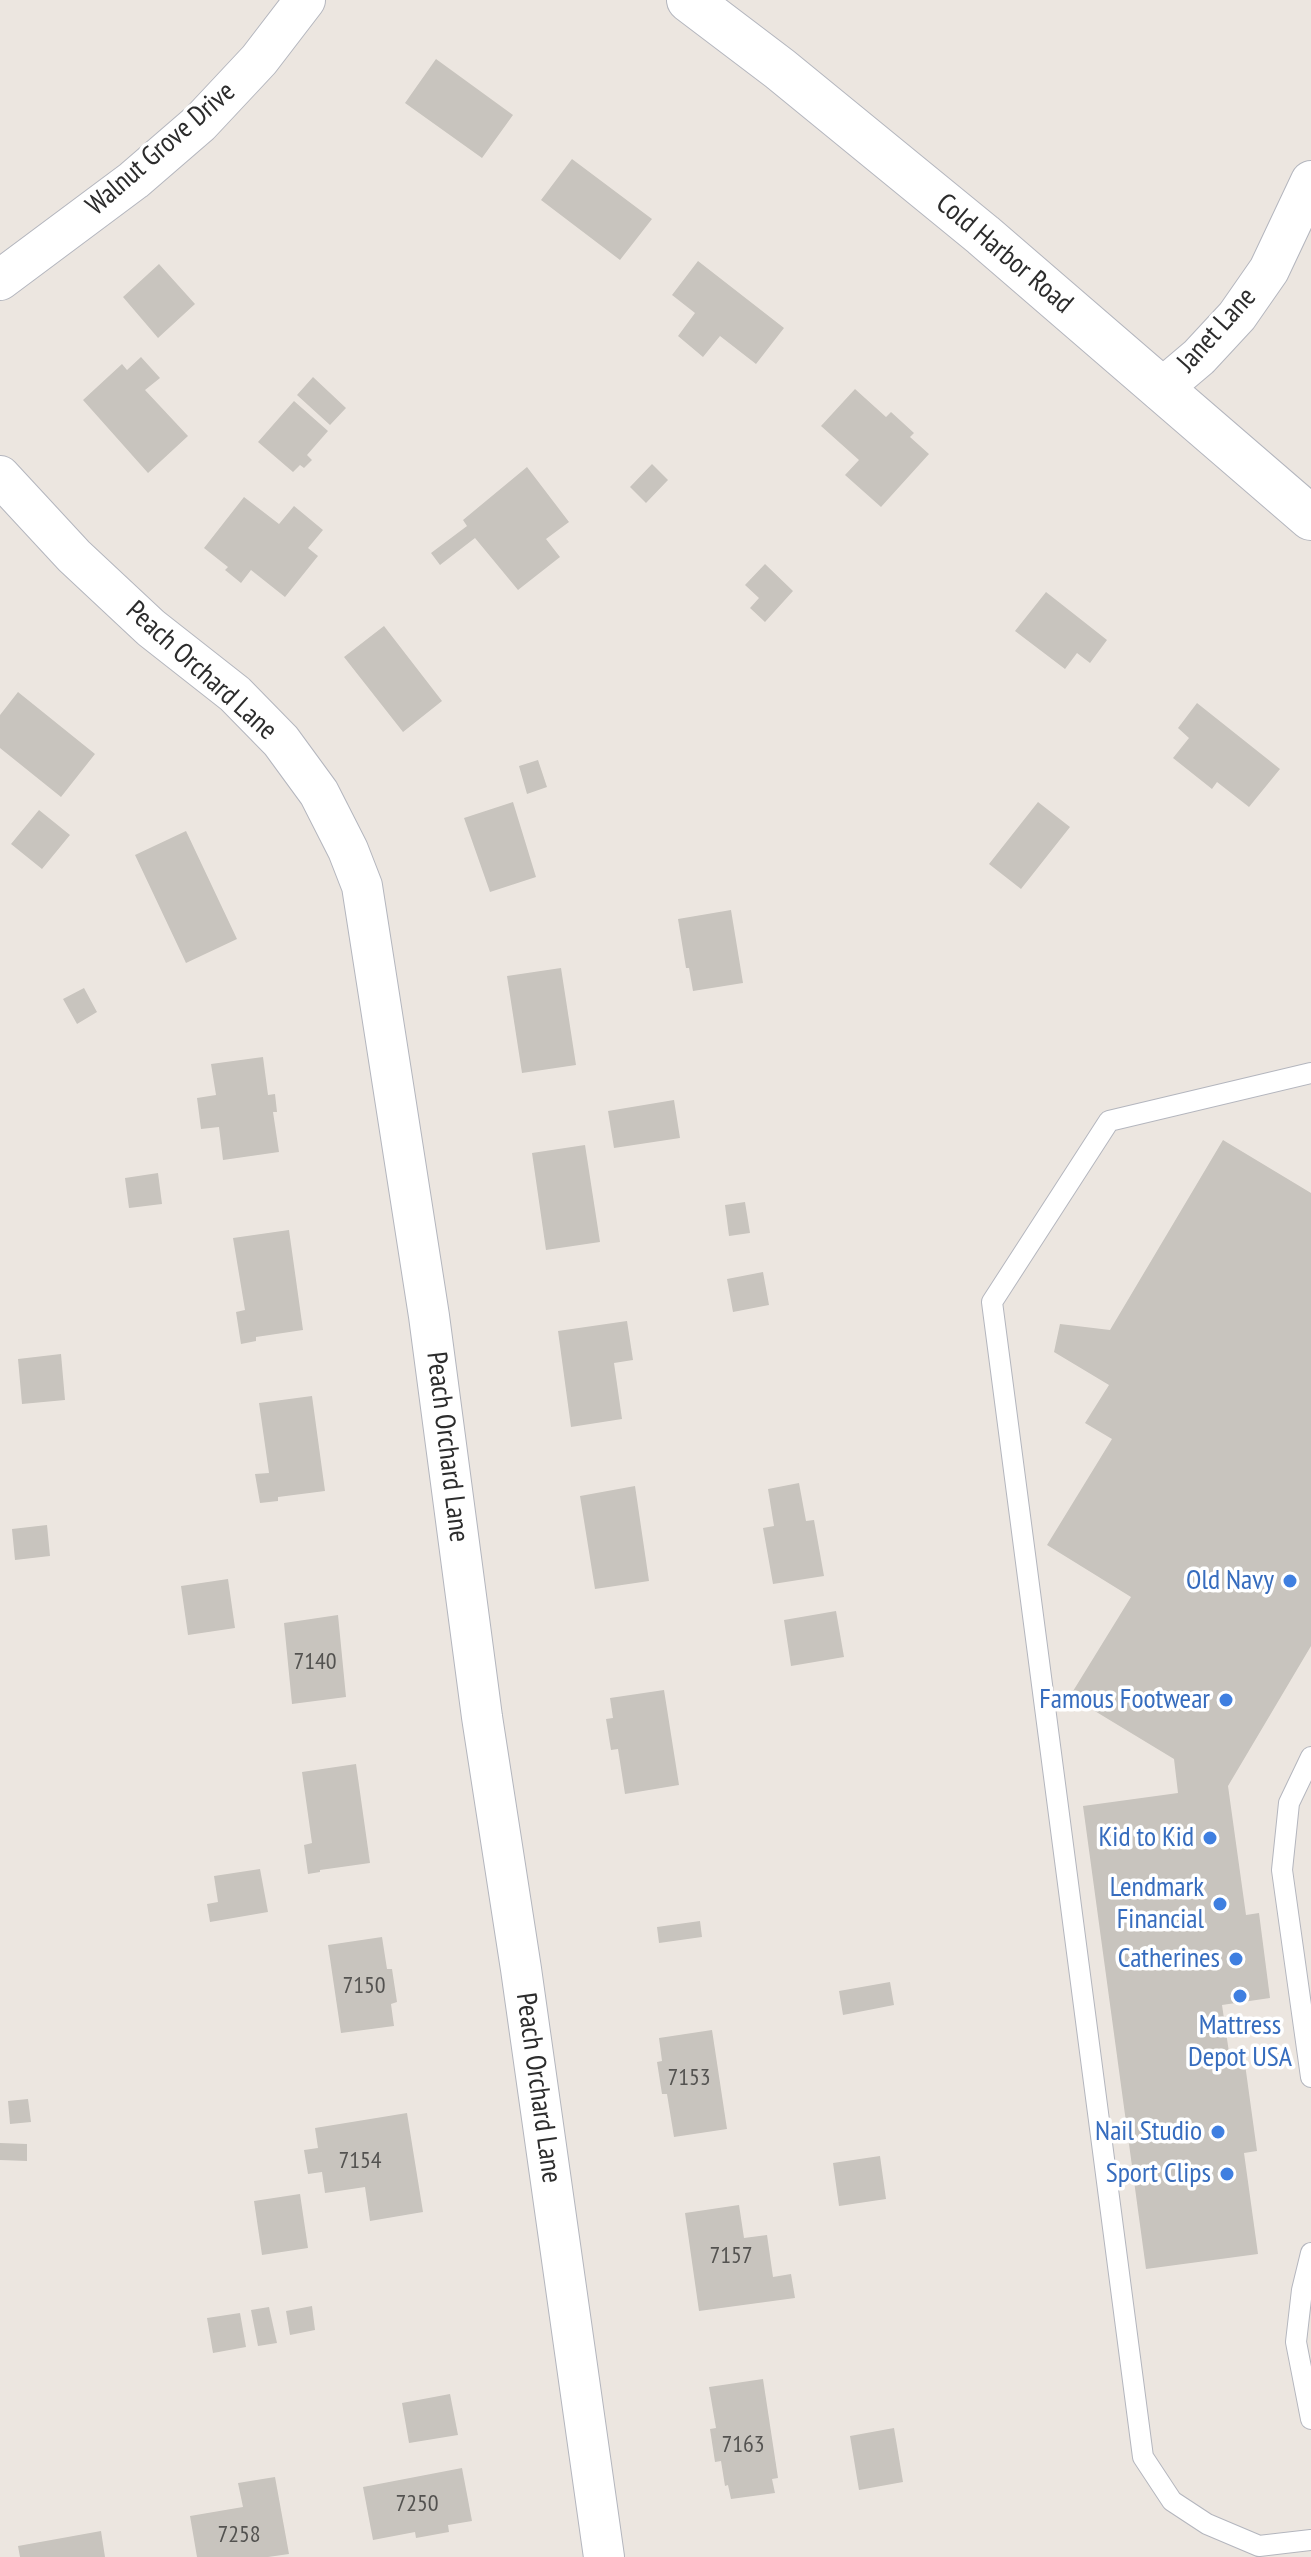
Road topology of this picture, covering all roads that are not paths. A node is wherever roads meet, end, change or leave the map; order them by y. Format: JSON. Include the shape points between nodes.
{"nodes":[{"id":1,"x":305,"y":0,"type":"edge"},
{"id":2,"x":689,"y":0,"type":"edge"},
{"id":3,"x":1311,"y":181,"type":"edge"},
{"id":4,"x":0,"y":280,"type":"edge"},
{"id":5,"x":1160,"y":390,"type":"junction"},
{"id":6,"x":0,"y":476,"type":"edge"},
{"id":7,"x":1311,"y":518,"type":"edge"},
{"id":8,"x":1311,"y":1073,"type":"edge"},
{"id":9,"x":1311,"y":1757,"type":"edge"},
{"id":10,"x":1311,"y":2077,"type":"edge"},
{"id":11,"x":1311,"y":2253,"type":"edge"},
{"id":12,"x":1311,"y":2419,"type":"edge"},
{"id":13,"x":1311,"y":2540,"type":"edge"},
{"id":14,"x":604,"y":2557,"type":"edge"}],
"edges":[{"from":1,"to":4,"type":"street","name":"Walnut Grove Drive","via":[[200,123],[134,180]]},
{"from":2,"to":5,"type":"main road","name":"Cold Harbor Road","via":[[983,235]]},
{"from":3,"to":5,"type":"street","name":"Janet Lane","via":[[1269,270],[1237,316]]},
{"from":5,"to":7,"type":"main road","name":"Cold Harbor Road"},
{"from":6,"to":14,"type":"street","name":"Peach Orchard Lane","via":[[74,556],[151,628],[235,694],[281,741],[319,793],[362,886],[429,1316]]},
{"from":8,"to":13,"type":"lane","via":[[1109,1121],[992,1302],[1143,2457],[1172,2501],[1207,2524],[1259,2546]]},
{"from":9,"to":10,"type":"lane","via":[[1289,1803],[1282,1870]]},
{"from":11,"to":12,"type":"lane","via":[[1296,2342]]}]}
